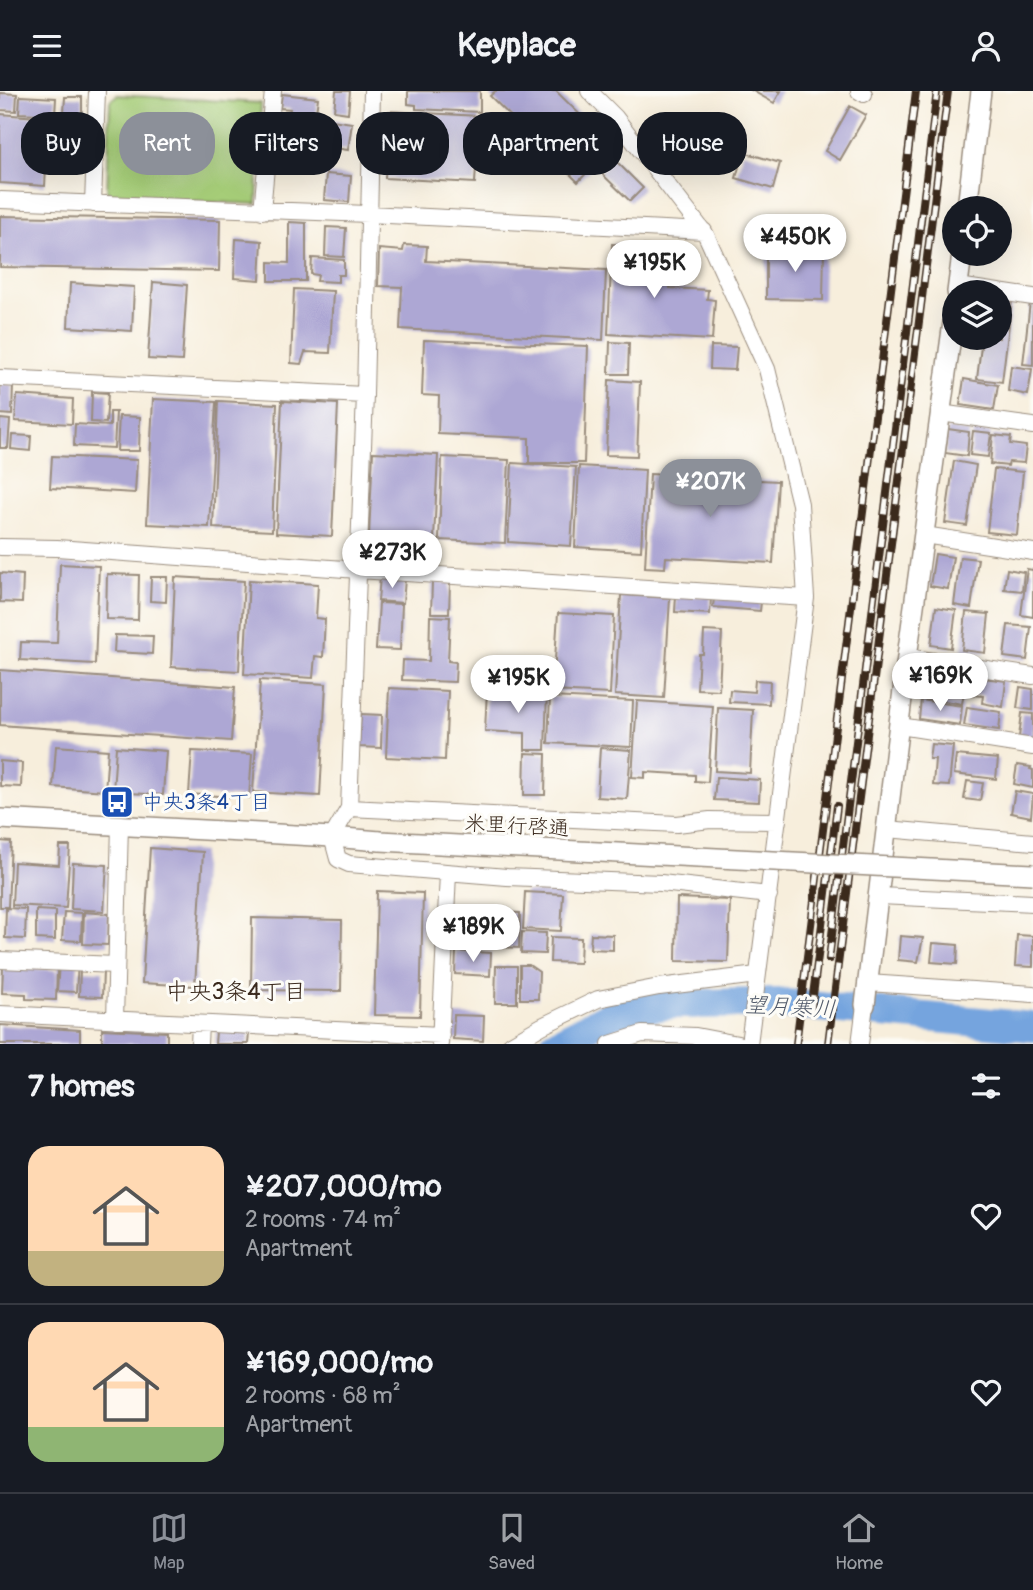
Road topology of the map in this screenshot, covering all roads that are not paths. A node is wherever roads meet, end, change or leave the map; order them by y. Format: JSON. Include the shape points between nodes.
{"nodes":[{"id":1,"x":97,"y":91,"type":"edge"},
{"id":2,"x":273,"y":91,"type":"edge"},
{"id":3,"x":372,"y":91,"type":"edge"},
{"id":4,"x":589,"y":91,"type":"edge"},
{"id":5,"x":981,"y":91,"type":"edge"},
{"id":6,"x":968,"y":196,"type":"edge"},
{"id":7,"x":0,"y":200,"type":"edge"},
{"id":8,"x":93,"y":204,"type":"junction"},
{"id":9,"x":262,"y":211,"type":"junction"},
{"id":10,"x":368,"y":214,"type":"junction"},
{"id":11,"x":704,"y":231,"type":"junction"},
{"id":12,"x":1012,"y":295,"type":"edge"},
{"id":13,"x":1033,"y":297,"type":"edge"},
{"id":14,"x":949,"y":350,"type":"edge"},
{"id":15,"x":0,"y":378,"type":"edge"},
{"id":16,"x":365,"y":395,"type":"junction"},
{"id":17,"x":940,"y":413,"type":"junction"},
{"id":18,"x":1033,"y":426,"type":"edge"},
{"id":19,"x":923,"y":535,"type":"junction"},
{"id":20,"x":0,"y":547,"type":"edge"},
{"id":21,"x":1033,"y":552,"type":"edge"},
{"id":22,"x":358,"y":570,"type":"junction"},
{"id":23,"x":806,"y":598,"type":"junction"},
{"id":24,"x":907,"y":657,"type":"junction"},
{"id":25,"x":1033,"y":676,"type":"edge"},
{"id":26,"x":900,"y":726,"type":"junction"},
{"id":27,"x":1033,"y":747,"type":"edge"},
{"id":28,"x":349,"y":808,"type":"junction"},
{"id":29,"x":0,"y":818,"type":"edge"},
{"id":30,"x":778,"y":821,"type":"junction"},
{"id":31,"x":120,"y":824,"type":"junction"},
{"id":32,"x":887,"y":829,"type":"junction"},
{"id":33,"x":332,"y":837,"type":"junction"},
{"id":34,"x":1033,"y":842,"type":"edge"},
{"id":35,"x":448,"y":873,"type":"junction"},
{"id":36,"x":1033,"y":874,"type":"edge"},
{"id":37,"x":769,"y":895,"type":"junction"},
{"id":38,"x":879,"y":895,"type":"junction"},
{"id":39,"x":1033,"y":903,"type":"edge"},
{"id":40,"x":0,"y":960,"type":"edge"},
{"id":41,"x":115,"y":965,"type":"junction"},
{"id":42,"x":757,"y":975,"type":"junction"},
{"id":43,"x":868,"y":983,"type":"junction"},
{"id":44,"x":1033,"y":994,"type":"edge"},
{"id":45,"x":865,"y":1005,"type":"joint"},
{"id":46,"x":0,"y":1014,"type":"edge"},
{"id":47,"x":115,"y":1020,"type":"junction"},
{"id":48,"x":200,"y":1024,"type":"junction"},
{"id":49,"x":440,"y":1039,"type":"edge"},
{"id":50,"x":746,"y":1041,"type":"edge"},
{"id":51,"x":199,"y":1044,"type":"edge"},
{"id":52,"x":511,"y":1044,"type":"edge"},
{"id":53,"x":610,"y":1044,"type":"edge"},
{"id":54,"x":860,"y":1044,"type":"edge"}],
"edges":[{"from":1,"to":8,"type":"street"},
{"from":2,"to":9,"type":"street"},
{"from":3,"to":10,"type":"street"},
{"from":4,"to":11,"type":"street","via":[[615,117]]},
{"from":5,"to":6,"type":"street"},
{"from":7,"to":8,"type":"street"},
{"from":8,"to":9,"type":"street"},
{"from":9,"to":10,"type":"street"},
{"from":10,"to":11,"type":"street"},
{"from":10,"to":16,"type":"street"},
{"from":11,"to":23,"type":"street","via":[[767,369],[800,504]]},
{"from":12,"to":13,"type":"street"},
{"from":14,"to":17,"type":"street"},
{"from":15,"to":16,"type":"street"},
{"from":16,"to":22,"type":"street"},
{"from":17,"to":18,"type":"street"},
{"from":17,"to":19,"type":"street"},
{"from":19,"to":21,"type":"street"},
{"from":19,"to":24,"type":"street"},
{"from":20,"to":22,"type":"street"},
{"from":22,"to":23,"type":"street"},
{"from":22,"to":28,"type":"street"},
{"from":23,"to":30,"type":"street"},
{"from":24,"to":25,"type":"street"},
{"from":24,"to":26,"type":"street"},
{"from":26,"to":27,"type":"street"},
{"from":26,"to":32,"type":"street"},
{"from":28,"to":30,"type":"street","via":[[677,824]]},
{"from":28,"to":33,"type":"street"},
{"from":29,"to":31,"type":"street","name":"米里行啓通"},
{"from":30,"to":37,"type":"street"},
{"from":31,"to":33,"type":"street","name":"米里行啓通"},
{"from":31,"to":41,"type":"street"},
{"from":32,"to":34,"type":"street"},
{"from":32,"to":38,"type":"street"},
{"from":33,"to":35,"type":"street","via":[[338,859],[349,864]]},
{"from":33,"to":36,"type":"street","name":"米里行啓通","bridge":true},
{"from":35,"to":37,"type":"street","via":[[661,883]]},
{"from":35,"to":49,"type":"street"},
{"from":37,"to":42,"type":"street"},
{"from":38,"to":39,"type":"street"},
{"from":38,"to":43,"type":"street"},
{"from":40,"to":41,"type":"street"},
{"from":41,"to":47,"type":"street"},
{"from":42,"to":50,"type":"street"},
{"from":42,"to":52,"type":"street","via":[[598,999]]},
{"from":43,"to":44,"type":"street"},
{"from":43,"to":45,"type":"street"},
{"from":45,"to":54,"type":"street"},
{"from":46,"to":47,"type":"street"},
{"from":47,"to":48,"type":"street"},
{"from":48,"to":49,"type":"street"},
{"from":48,"to":51,"type":"street"},
{"from":50,"to":53,"type":"street","via":[[642,1034]]}]}
